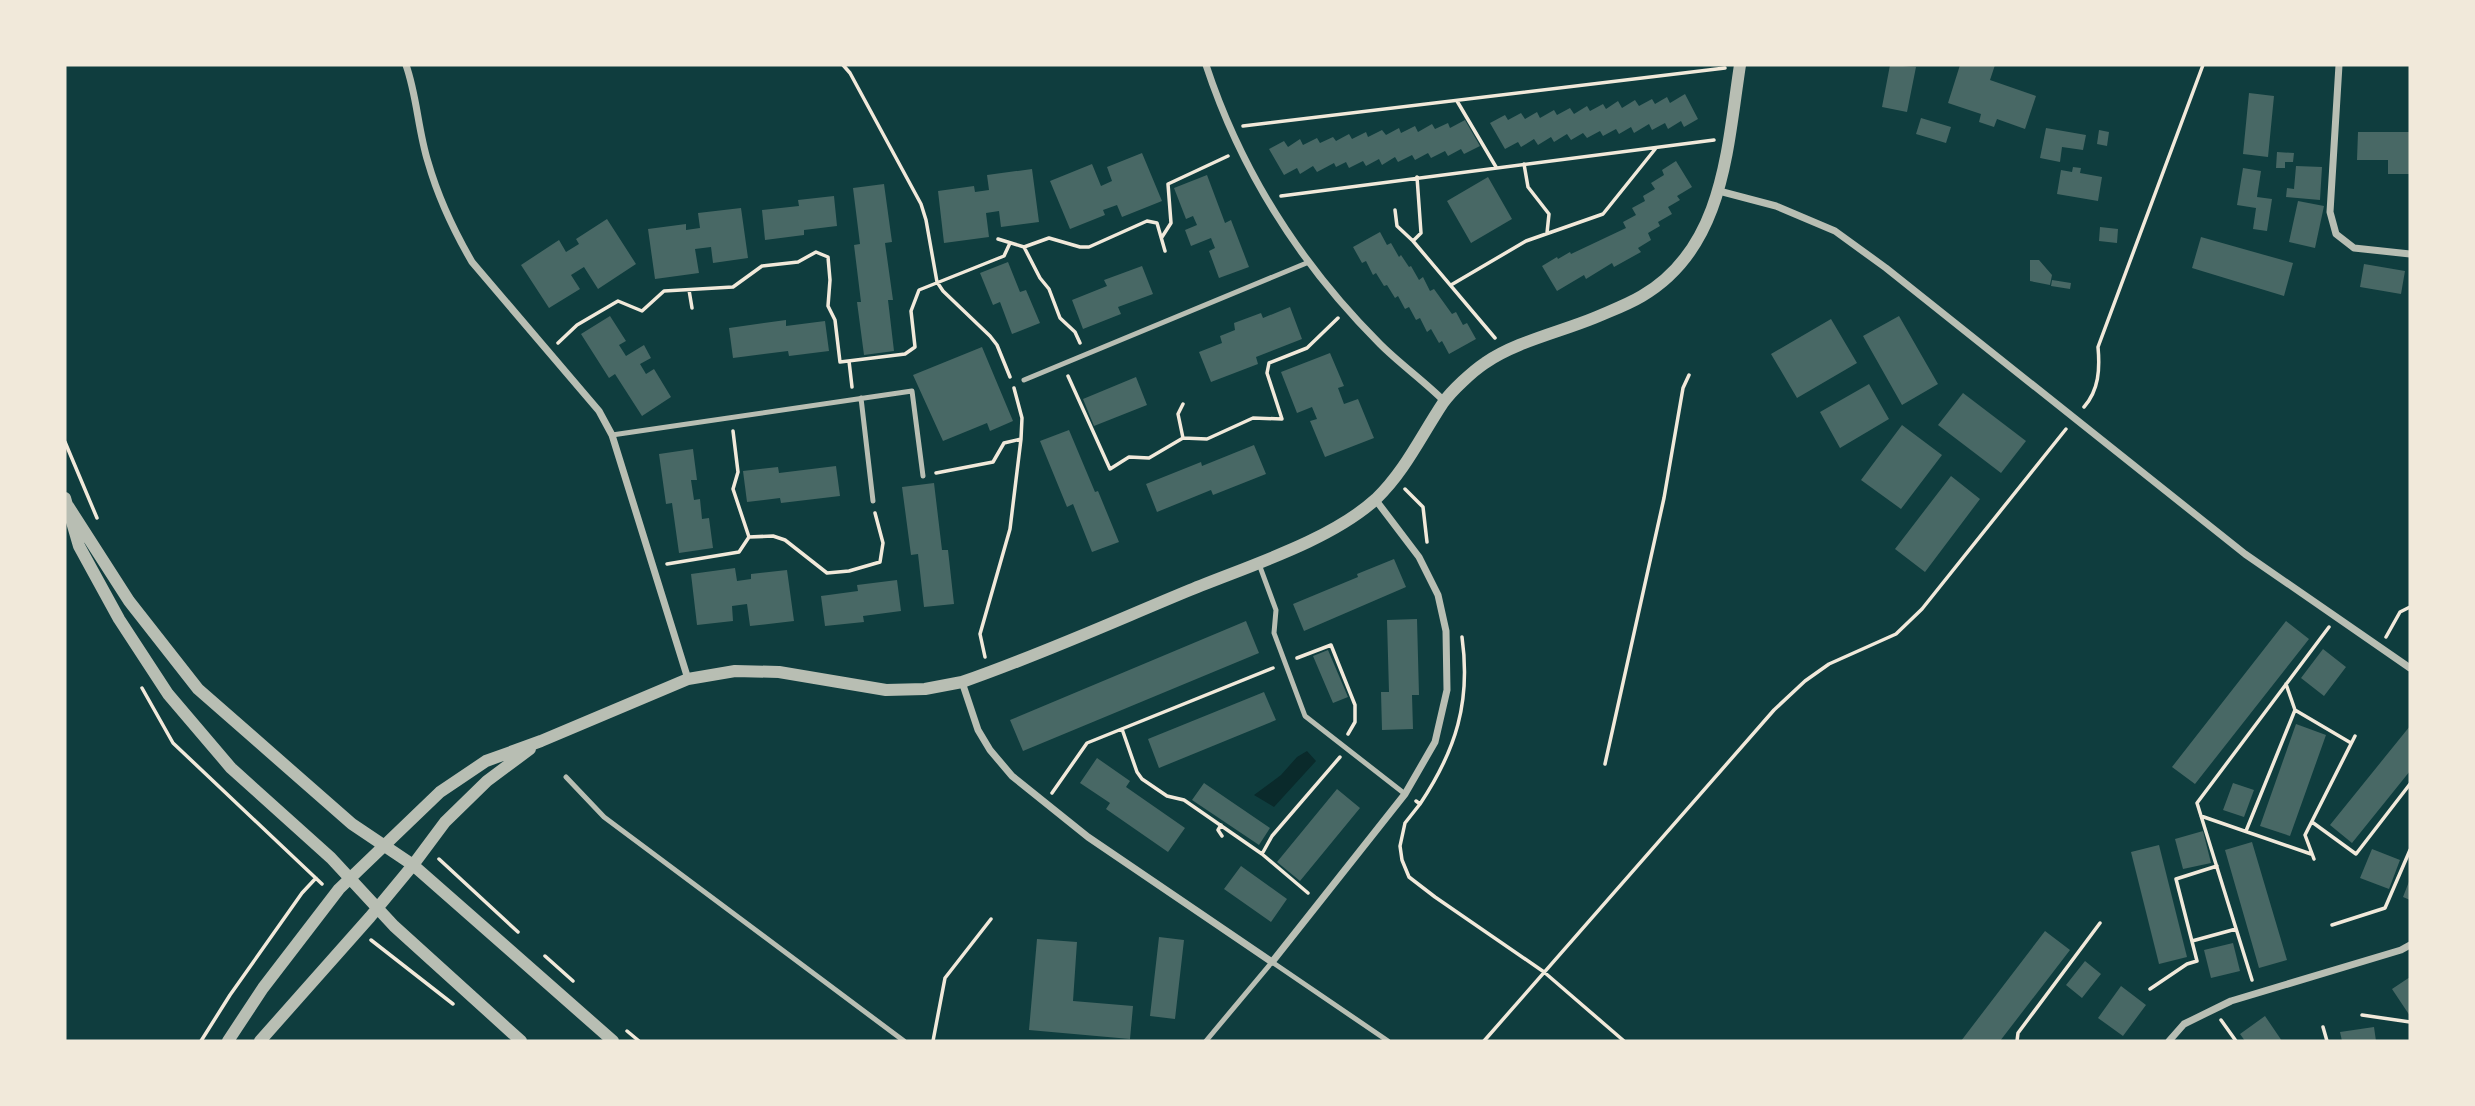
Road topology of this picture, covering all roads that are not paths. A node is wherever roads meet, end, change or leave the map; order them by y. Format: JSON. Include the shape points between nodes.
{"nodes":[{"id":1,"x":406,"y":65,"type":"edge"},
{"id":2,"x":1206,"y":65,"type":"edge"},
{"id":3,"x":2339,"y":65,"type":"edge"},
{"id":4,"x":1740,"y":66,"type":"edge"},
{"id":5,"x":1719,"y":191,"type":"junction"},
{"id":6,"x":2410,"y":254,"type":"edge"},
{"id":7,"x":1309,"y":262,"type":"junction"},
{"id":8,"x":1024,"y":380,"type":"dead end"},
{"id":9,"x":861,"y":398,"type":"junction"},
{"id":10,"x":1444,"y":401,"type":"junction"},
{"id":11,"x":612,"y":435,"type":"junction"},
{"id":12,"x":923,"y":476,"type":"road end"},
{"id":13,"x":1376,"y":499,"type":"junction"},
{"id":14,"x":873,"y":501,"type":"road end"},
{"id":15,"x":66,"y":502,"type":"edge"},
{"id":16,"x":1258,"y":562,"type":"junction"},
{"id":17,"x":2410,"y":668,"type":"edge"},
{"id":18,"x":688,"y":679,"type":"junction"},
{"id":19,"x":962,"y":682,"type":"junction"},
{"id":20,"x":541,"y":741,"type":"junction"},
{"id":21,"x":566,"y":777,"type":"dead end"},
{"id":22,"x":1405,"y":794,"type":"junction"},
{"id":23,"x":384,"y":846,"type":"junction"},
{"id":24,"x":413,"y":866,"type":"junction"},
{"id":25,"x":350,"y":878,"type":"junction"},
{"id":26,"x":378,"y":907,"type":"junction"},
{"id":27,"x":2410,"y":945,"type":"edge"},
{"id":28,"x":1272,"y":962,"type":"junction"},
{"id":29,"x":895,"y":1034,"type":"junction"},
{"id":30,"x":228,"y":1041,"type":"edge"},
{"id":31,"x":260,"y":1041,"type":"edge"},
{"id":32,"x":521,"y":1041,"type":"edge"},
{"id":33,"x":613,"y":1041,"type":"edge"},
{"id":34,"x":892,"y":1041,"type":"edge"},
{"id":35,"x":904,"y":1041,"type":"edge"},
{"id":36,"x":1206,"y":1041,"type":"edge"},
{"id":37,"x":1388,"y":1041,"type":"edge"},
{"id":38,"x":2169,"y":1041,"type":"edge"}],
"edges":[{"from":1,"to":11,"type":"street","via":[[427,160],[448,217],[472,262],[598,411]]},
{"from":2,"to":7,"type":"street","via":[[1240,151],[1265,199]]},
{"from":3,"to":6,"type":"street","via":[[2330,212],[2336,234],[2354,248]]},
{"from":4,"to":5,"type":"street"},
{"from":5,"to":10,"type":"street","via":[[1702,234],[1666,278],[1644,295],[1485,363]]},
{"from":5,"to":17,"type":"street","via":[[1776,206],[1835,231],[2245,554]]},
{"from":7,"to":8,"type":"lane"},
{"from":7,"to":10,"type":"street","via":[[1381,345]]},
{"from":9,"to":11,"type":"lane"},
{"from":9,"to":12,"type":"lane","via":[[912,391]]},
{"from":9,"to":14,"type":"lane"},
{"from":10,"to":13,"type":"street","via":[[1415,451]]},
{"from":11,"to":18,"type":"street"},
{"from":13,"to":16,"type":"street","via":[[1334,529]]},
{"from":13,"to":22,"type":"street","via":[[1419,556],[1438,595],[1446,631],[1447,690],[1435,742]]},
{"from":15,"to":23,"type":"street","via":[[129,601],[198,689],[352,824]]},
{"from":15,"to":25,"type":"street","via":[[79,546],[168,694],[231,768]]},
{"from":16,"to":19,"type":"street"},
{"from":16,"to":22,"type":"lane","via":[[1276,610],[1274,633],[1306,716]]},
{"from":18,"to":19,"type":"street","via":[[734,671],[779,672],[886,690]]},
{"from":18,"to":20,"type":"street"},
{"from":19,"to":28,"type":"street","via":[[971,715],[990,750],[1012,776],[1088,837]]},
{"from":20,"to":23,"type":"street","via":[[486,761],[440,792]]},
{"from":20,"to":24,"type":"street","via":[[486,781],[445,822]]},
{"from":21,"to":29,"type":"lane","via":[[604,817]]},
{"from":22,"to":28,"type":"street"},
{"from":23,"to":24,"type":"street"},
{"from":23,"to":25,"type":"street"},
{"from":24,"to":26,"type":"street"},
{"from":24,"to":33,"type":"street"},
{"from":25,"to":26,"type":"street"},
{"from":25,"to":30,"type":"street","via":[[263,988]]},
{"from":26,"to":31,"type":"street"},
{"from":26,"to":32,"type":"street"},
{"from":27,"to":38,"type":"street","via":[[2214,1010],[2184,1024]]},
{"from":28,"to":36,"type":"lane"},
{"from":28,"to":37,"type":"lane"},
{"from":29,"to":34,"type":"lane"},
{"from":29,"to":35,"type":"lane"}]}
